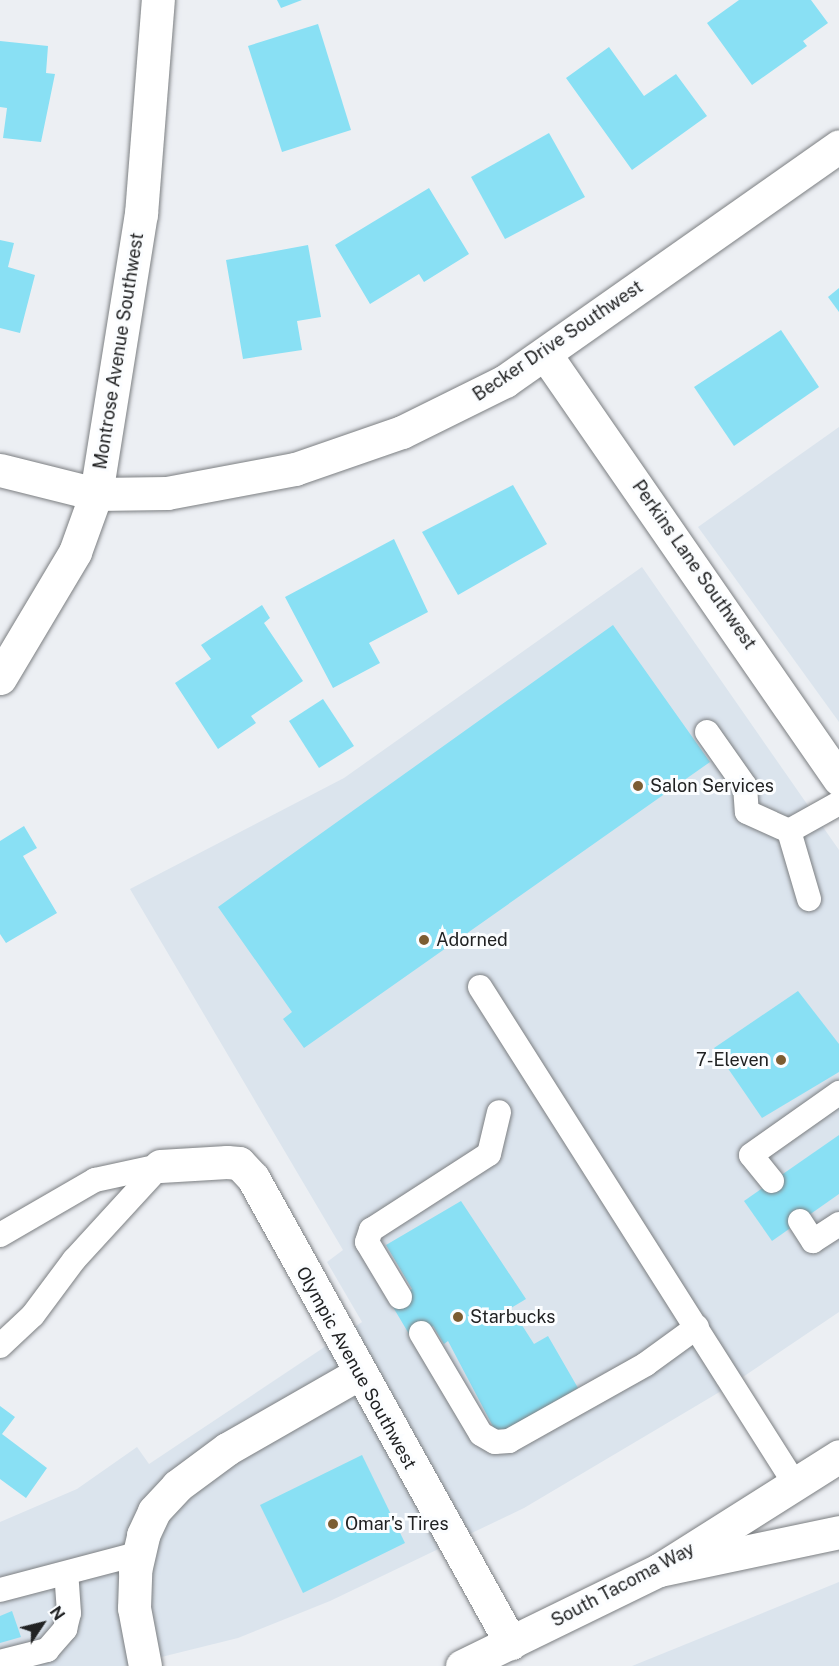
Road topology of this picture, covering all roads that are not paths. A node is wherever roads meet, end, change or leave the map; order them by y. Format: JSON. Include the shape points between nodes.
{"nodes":[{"id":1,"x":158,"y":0,"type":"edge"},
{"id":2,"x":839,"y":146,"type":"edge"},
{"id":3,"x":545,"y":354,"type":"junction"},
{"id":4,"x":0,"y":470,"type":"edge"},
{"id":5,"x":96,"y":494,"type":"junction"},
{"id":6,"x":0,"y":678,"type":"edge"},
{"id":7,"x":707,"y":732,"type":"dead end"},
{"id":8,"x":839,"y":779,"type":"edge"},
{"id":9,"x":839,"y":802,"type":"edge"},
{"id":10,"x":789,"y":831,"type":"junction"},
{"id":11,"x":809,"y":899,"type":"dead end"},
{"id":12,"x":480,"y":987,"type":"dead end"},
{"id":13,"x":839,"y":1093,"type":"edge"},
{"id":14,"x":499,"y":1112,"type":"dead end"},
{"id":15,"x":160,"y":1166,"type":"junction"},
{"id":16,"x":772,"y":1181,"type":"dead end"},
{"id":17,"x":800,"y":1221,"type":"dead end"},
{"id":18,"x":839,"y":1224,"type":"edge"},
{"id":19,"x":0,"y":1236,"type":"edge"},
{"id":20,"x":399,"y":1297,"type":"dead end"},
{"id":21,"x":697,"y":1327,"type":"junction"},
{"id":22,"x":421,"y":1333,"type":"dead end"},
{"id":23,"x":0,"y":1346,"type":"edge"},
{"id":24,"x":358,"y":1374,"type":"junction"},
{"id":25,"x":839,"y":1456,"type":"edge"},
{"id":26,"x":795,"y":1484,"type":"junction"},
{"id":27,"x":839,"y":1532,"type":"edge"},
{"id":28,"x":137,"y":1554,"type":"junction"},
{"id":29,"x":659,"y":1570,"type":"junction"},
{"id":30,"x":66,"y":1574,"type":"junction"},
{"id":31,"x":0,"y":1590,"type":"edge"},
{"id":32,"x":511,"y":1643,"type":"junction"},
{"id":33,"x":0,"y":1662,"type":"edge"},
{"id":34,"x":145,"y":1666,"type":"edge"},
{"id":35,"x":462,"y":1666,"type":"edge"}],
"edges":[{"from":1,"to":5,"type":"main road","name":"Montrose Avenue Southwest","via":[[141,214]]},
{"from":2,"to":3,"type":"main road","name":"Becker Drive Southwest"},
{"from":3,"to":5,"type":"main road","name":"Becker Drive Southwest","via":[[438,416],[327,459],[207,488]]},
{"from":3,"to":8,"type":"main road","name":"Perkins Lane Southwest"},
{"from":4,"to":5,"type":"main road","name":"Becker Drive Southwest"},
{"from":5,"to":6,"type":"main road","name":"Montrose Avenue Southwest","via":[[75,552]]},
{"from":7,"to":10,"type":"lane","via":[[745,786],[747,812]]},
{"from":9,"to":10,"type":"lane"},
{"from":10,"to":11,"type":"lane"},
{"from":12,"to":21,"type":"lane"},
{"from":13,"to":16,"type":"lane","via":[[751,1155]]},
{"from":14,"to":20,"type":"lane","via":[[489,1154],[370,1230],[367,1242]]},
{"from":15,"to":19,"type":"lane","via":[[96,1180]]},
{"from":15,"to":23,"type":"lane","via":[[96,1234],[33,1315]]},
{"from":15,"to":24,"type":"main road","name":"Olympic Avenue Southwest","via":[[239,1163],[253,1178]]},
{"from":17,"to":18,"type":"lane","via":[[813,1241]]},
{"from":21,"to":22,"type":"lane","via":[[646,1364],[508,1441],[495,1442],[482,1434]]},
{"from":21,"to":26,"type":"lane"},
{"from":24,"to":28,"type":"main road","via":[[258,1429],[189,1476],[154,1511]]},
{"from":24,"to":32,"type":"main road","name":"Olympic Avenue Southwest"},
{"from":25,"to":26,"type":"main road","name":"South Tacoma Way"},
{"from":26,"to":29,"type":"main road","name":"South Tacoma Way"},
{"from":27,"to":29,"type":"main road"},
{"from":28,"to":30,"type":"lane"},
{"from":28,"to":34,"type":"main road","via":[[134,1608]]},
{"from":29,"to":32,"type":"main road","name":"South Tacoma Way"},
{"from":30,"to":31,"type":"lane"},
{"from":30,"to":33,"type":"lane","via":[[69,1613],[65,1629],[47,1650]]},
{"from":32,"to":35,"type":"main road","name":"South Tacoma Way"}]}
